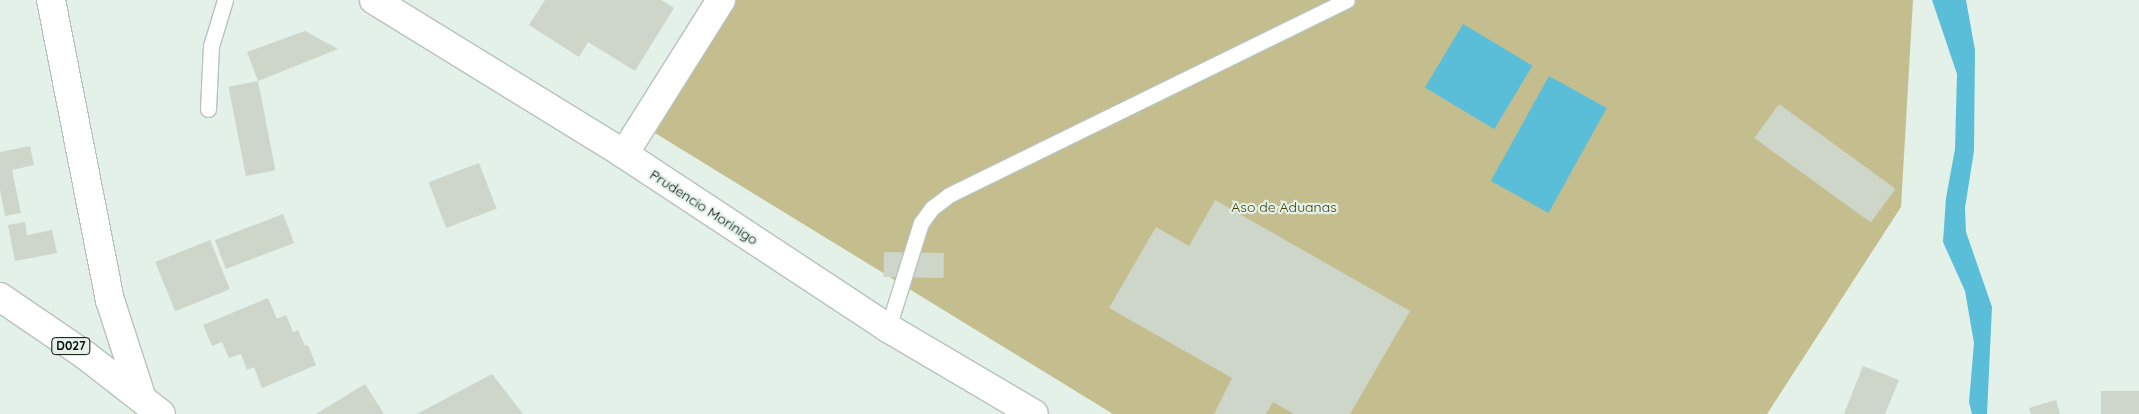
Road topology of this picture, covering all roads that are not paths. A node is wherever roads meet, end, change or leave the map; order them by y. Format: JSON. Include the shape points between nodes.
{"nodes":[{"id":1,"x":51,"y":0,"type":"edge"},
{"id":2,"x":225,"y":0,"type":"edge"},
{"id":3,"x":374,"y":0,"type":"edge"},
{"id":4,"x":721,"y":0,"type":"edge"},
{"id":5,"x":1347,"y":0,"type":"edge"},
{"id":6,"x":208,"y":109,"type":"dead end"},
{"id":7,"x":624,"y":154,"type":"junction"},
{"id":8,"x":0,"y":297,"type":"edge"},
{"id":9,"x":888,"y":328,"type":"junction"},
{"id":10,"x":141,"y":396,"type":"junction"},
{"id":11,"x":162,"y":414,"type":"edge"},
{"id":12,"x":1034,"y":414,"type":"edge"}],
"edges":[{"from":1,"to":10,"type":"street","via":[[110,300]]},
{"from":2,"to":6,"type":"lane","via":[[211,46]]},
{"from":3,"to":7,"type":"street","name":"Prudencio Morinigo"},
{"from":4,"to":7,"type":"street"},
{"from":5,"to":9,"type":"lane","via":[[949,194],[921,222]]},
{"from":7,"to":9,"type":"street","name":"Prudencio Morinigo"},
{"from":8,"to":10,"type":"street","number":"D027"},
{"from":9,"to":12,"type":"street","name":"Prudencio Morinigo"},
{"from":10,"to":11,"type":"street","number":"D027"}]}
